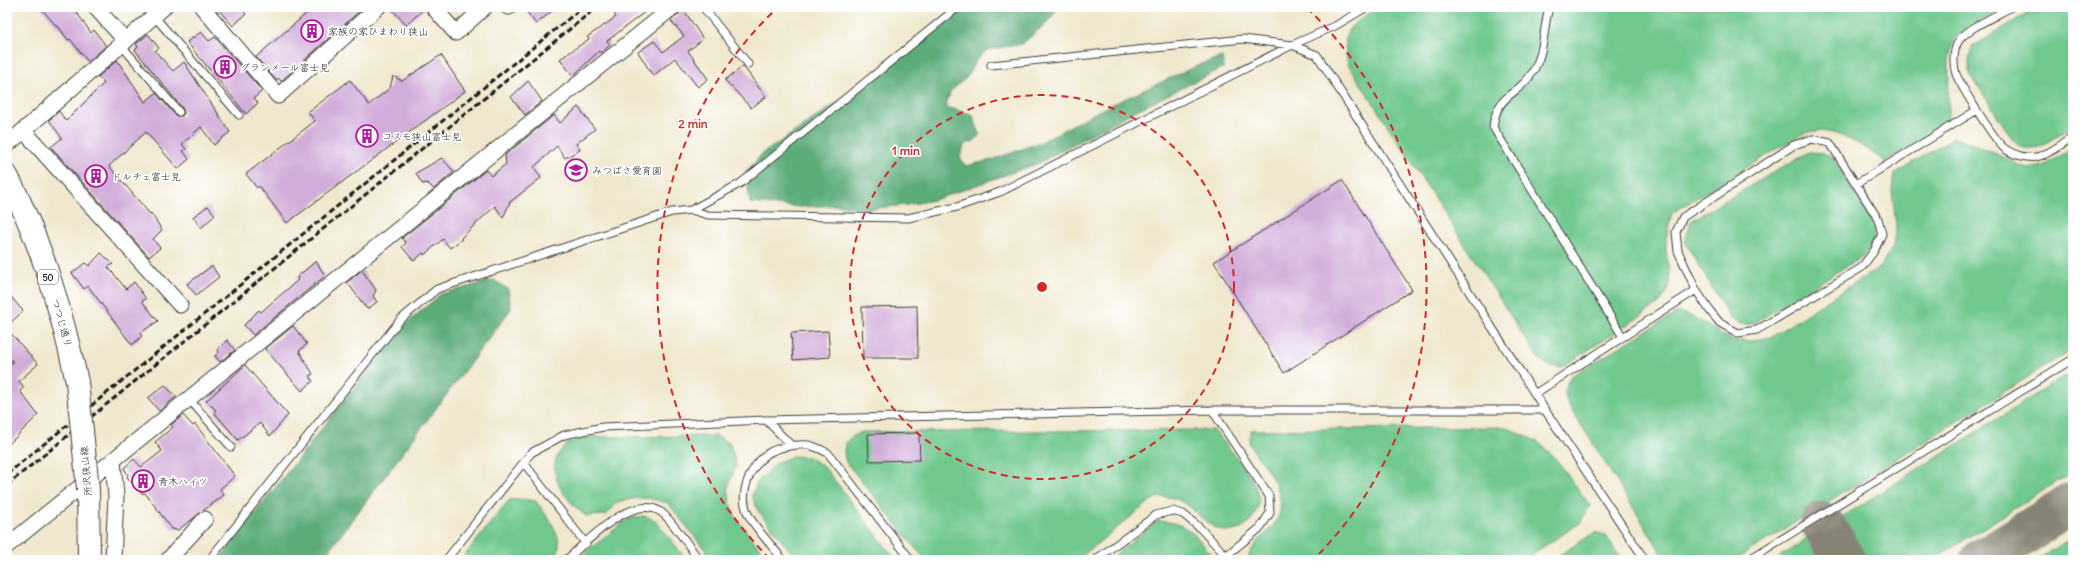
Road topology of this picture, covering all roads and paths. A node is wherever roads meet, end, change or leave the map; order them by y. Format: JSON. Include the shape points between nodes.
{"nodes":[{"id":1,"x":95,"y":7,"type":"edge"},
{"id":2,"x":202,"y":7,"type":"edge"},
{"id":3,"x":378,"y":7,"type":"edge"},
{"id":4,"x":434,"y":7,"type":"edge"},
{"id":5,"x":485,"y":7,"type":"edge"},
{"id":6,"x":674,"y":7,"type":"edge"},
{"id":7,"x":703,"y":7,"type":"edge"},
{"id":8,"x":958,"y":7,"type":"edge"},
{"id":9,"x":1367,"y":7,"type":"edge"},
{"id":10,"x":1549,"y":7,"type":"edge"},
{"id":11,"x":2011,"y":7,"type":"edge"},
{"id":12,"x":159,"y":11,"type":"edge"},
{"id":13,"x":123,"y":43,"type":"junction"},
{"id":14,"x":1292,"y":45,"type":"junction"},
{"id":15,"x":748,"y":64,"type":"dead end"},
{"id":16,"x":992,"y":65,"type":"dead end"},
{"id":17,"x":1977,"y":110,"type":"junction"},
{"id":18,"x":179,"y":112,"type":"dead end"},
{"id":19,"x":239,"y":116,"type":"dead end"},
{"id":20,"x":24,"y":131,"type":"junction"},
{"id":21,"x":2073,"y":138,"type":"edge"},
{"id":22,"x":7,"y":146,"type":"edge"},
{"id":23,"x":7,"y":176,"type":"edge"},
{"id":24,"x":1856,"y":184,"type":"junction"},
{"id":25,"x":690,"y":210,"type":"junction"},
{"id":26,"x":1696,"y":290,"type":"junction"},
{"id":27,"x":180,"y":306,"type":"dead end"},
{"id":28,"x":1623,"y":337,"type":"junction"},
{"id":29,"x":2073,"y":359,"type":"edge"},
{"id":30,"x":77,"y":382,"type":"joint"},
{"id":31,"x":1536,"y":393,"type":"junction"},
{"id":32,"x":189,"y":399,"type":"junction"},
{"id":33,"x":1212,"y":410,"type":"junction"},
{"id":34,"x":1545,"y":410,"type":"junction"},
{"id":35,"x":766,"y":420,"type":"junction"},
{"id":36,"x":791,"y":445,"type":"junction"},
{"id":37,"x":232,"y":447,"type":"dead end"},
{"id":38,"x":113,"y":461,"type":"junction"},
{"id":39,"x":524,"y":463,"type":"junction"},
{"id":40,"x":205,"y":519,"type":"dead end"},
{"id":41,"x":586,"y":544,"type":"junction"},
{"id":42,"x":7,"y":546,"type":"edge"},
{"id":43,"x":1229,"y":558,"type":"edge"},
{"id":44,"x":89,"y":560,"type":"edge"},
{"id":45,"x":113,"y":560,"type":"edge"},
{"id":46,"x":168,"y":560,"type":"edge"},
{"id":47,"x":209,"y":560,"type":"edge"},
{"id":48,"x":446,"y":560,"type":"edge"},
{"id":49,"x":566,"y":560,"type":"edge"},
{"id":50,"x":700,"y":560,"type":"edge"},
{"id":51,"x":783,"y":560,"type":"edge"},
{"id":52,"x":911,"y":560,"type":"edge"},
{"id":53,"x":1095,"y":560,"type":"edge"},
{"id":54,"x":1645,"y":560,"type":"edge"},
{"id":55,"x":1748,"y":560,"type":"edge"}],
"edges":[{"from":1,"to":13,"type":"street"},
{"from":2,"to":3,"type":"street","via":[[278,96]]},
{"from":4,"to":5,"type":"street","via":[[456,33]]},
{"from":6,"to":32,"type":"street"},
{"from":7,"to":15,"type":"lane"},
{"from":8,"to":25,"type":"lane","via":[[741,183]]},
{"from":9,"to":14,"type":"lane","via":[[1335,26]]},
{"from":10,"to":28,"type":"lane","via":[[1542,53],[1532,74],[1495,113],[1493,127]]},
{"from":11,"to":17,"type":"lane","via":[[1969,31],[1958,41],[1953,59],[1956,74]]},
{"from":12,"to":13,"type":"street"},
{"from":12,"to":19,"type":"lane"},
{"from":13,"to":18,"type":"lane"},
{"from":13,"to":20,"type":"street"},
{"from":14,"to":16,"type":"lane","via":[[1243,39]]},
{"from":14,"to":25,"type":"lane","via":[[1000,192],[957,207],[908,218],[708,215]]},
{"from":14,"to":31,"type":"lane","via":[[1317,55]]},
{"from":17,"to":21,"type":"lane","via":[[2004,148],[2017,155],[2035,157]]},
{"from":17,"to":24,"type":"lane"},
{"from":20,"to":22,"type":"street"},
{"from":20,"to":27,"type":"street"},
{"from":23,"to":30,"type":"main road","name":"つつじ通り","number":"50","via":[[41,255],[68,340]]},
{"from":24,"to":26,"type":"lane","via":[[1830,143],[1812,139],[1794,145],[1683,217],[1676,232],[1678,252]]},
{"from":24,"to":26,"type":"lane","via":[[1878,219],[1882,234],[1874,251],[1861,268],[1757,330],[1738,333],[1720,323]]},
{"from":25,"to":47,"type":"lane","via":[[672,212],[437,289],[400,320]]},
{"from":26,"to":28,"type":"lane"},
{"from":28,"to":31,"type":"lane"},
{"from":29,"to":55,"type":"lane"},
{"from":30,"to":44,"type":"main road","name":"所沢狭山線","number":"50","bridge":true,"via":[[88,489]]},
{"from":31,"to":34,"type":"lane"},
{"from":32,"to":37,"type":"lane"},
{"from":32,"to":38,"type":"street"},
{"from":33,"to":34,"type":"lane"},
{"from":33,"to":35,"type":"lane"},
{"from":33,"to":43,"type":"lane","via":[[1269,496],[1270,513],[1260,528]]},
{"from":34,"to":54,"type":"lane"},
{"from":35,"to":36,"type":"lane"},
{"from":35,"to":39,"type":"lane","via":[[603,427],[564,435],[531,453]]},
{"from":36,"to":51,"type":"lane","via":[[768,454],[756,465],[747,481],[743,497],[748,514]]},
{"from":36,"to":52,"type":"lane","via":[[810,445],[828,453]]},
{"from":38,"to":42,"type":"street"},
{"from":38,"to":45,"type":"street","via":[[116,496]]},
{"from":39,"to":41,"type":"lane"},
{"from":39,"to":48,"type":"lane"},
{"from":40,"to":46,"type":"street"},
{"from":41,"to":49,"type":"lane"},
{"from":41,"to":50,"type":"lane","via":[[620,514],[649,508],[662,512]]},
{"from":43,"to":53,"type":"lane","via":[[1184,514],[1172,511],[1156,515]]}]}
